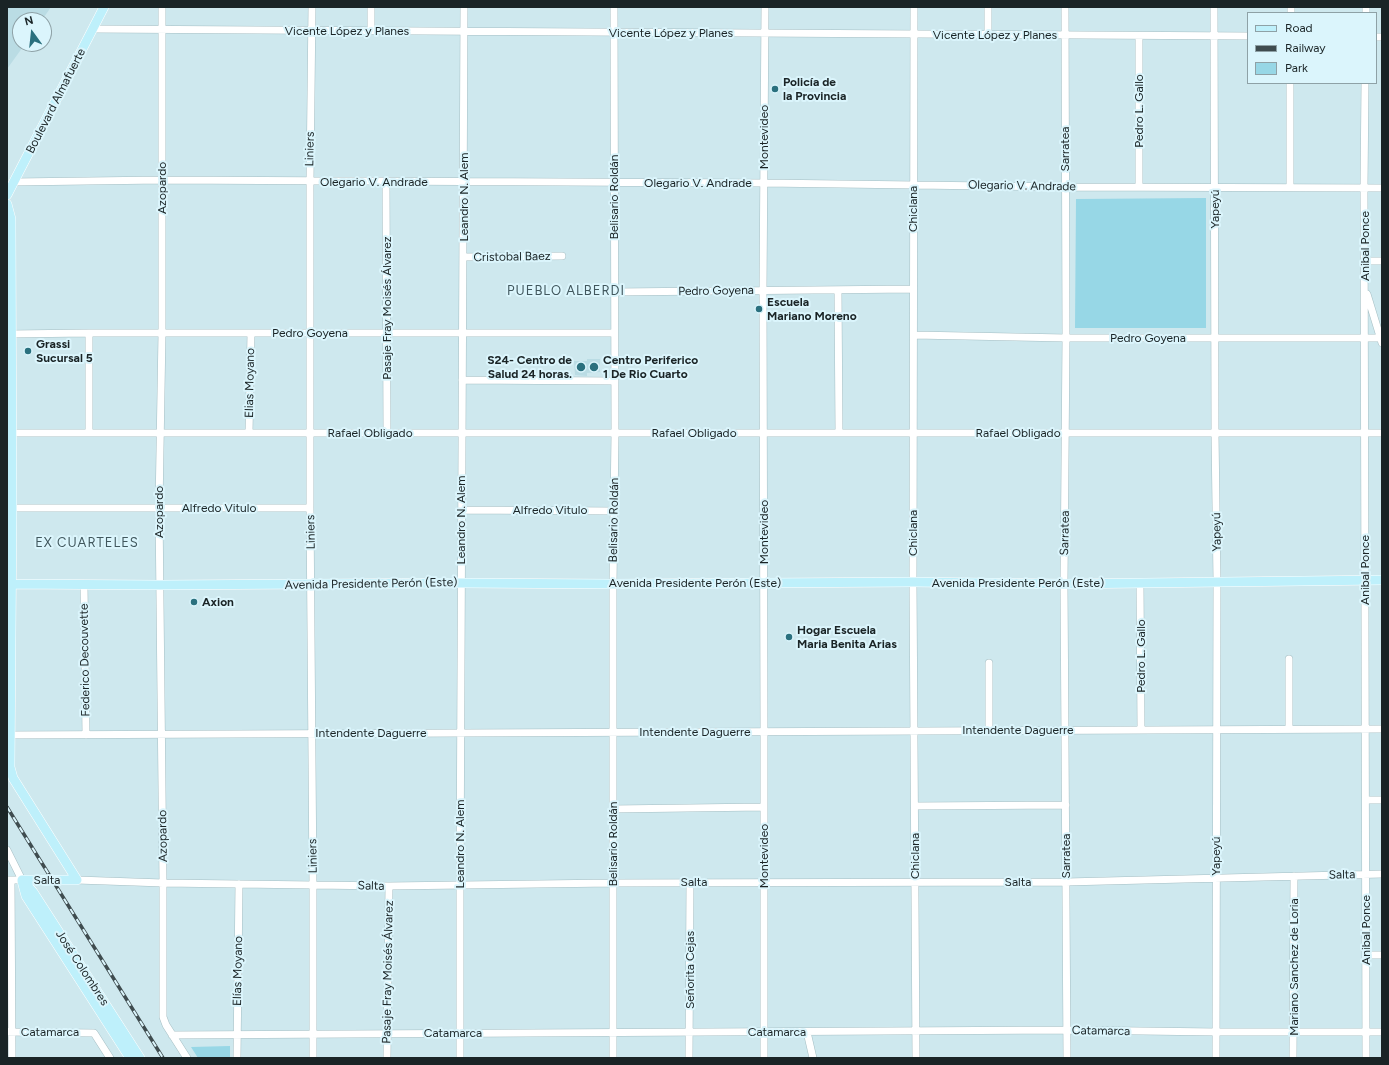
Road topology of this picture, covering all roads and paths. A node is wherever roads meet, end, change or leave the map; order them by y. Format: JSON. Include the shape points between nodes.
{"nodes":[{"id":1,"x":104,"y":7,"type":"edge"},
{"id":2,"x":162,"y":7,"type":"edge"},
{"id":3,"x":312,"y":7,"type":"edge"},
{"id":4,"x":371,"y":7,"type":"edge"},
{"id":5,"x":464,"y":7,"type":"edge"},
{"id":6,"x":614,"y":7,"type":"edge"},
{"id":7,"x":765,"y":7,"type":"edge"},
{"id":8,"x":914,"y":7,"type":"edge"},
{"id":9,"x":988,"y":7,"type":"edge"},
{"id":10,"x":1065,"y":7,"type":"edge"},
{"id":11,"x":1214,"y":7,"type":"edge"},
{"id":12,"x":93,"y":29,"type":"junction"},
{"id":13,"x":162,"y":30,"type":"junction"},
{"id":14,"x":312,"y":30,"type":"junction"},
{"id":15,"x":371,"y":31,"type":"junction"},
{"id":16,"x":464,"y":32,"type":"junction"},
{"id":17,"x":614,"y":33,"type":"junction"},
{"id":18,"x":765,"y":33,"type":"junction"},
{"id":19,"x":914,"y":34,"type":"junction"},
{"id":20,"x":988,"y":35,"type":"junction"},
{"id":21,"x":1065,"y":35,"type":"junction"},
{"id":22,"x":1139,"y":36,"type":"junction"},
{"id":23,"x":1214,"y":36,"type":"junction"},
{"id":24,"x":1247,"y":36,"type":"edge"},
{"id":25,"x":1290,"y":84,"type":"edge"},
{"id":26,"x":1365,"y":84,"type":"edge"},
{"id":27,"x":162,"y":180,"type":"junction"},
{"id":28,"x":310,"y":181,"type":"junction"},
{"id":29,"x":14,"y":182,"type":"junction"},
{"id":30,"x":386,"y":182,"type":"junction"},
{"id":31,"x":464,"y":182,"type":"junction"},
{"id":32,"x":614,"y":183,"type":"junction"},
{"id":33,"x":764,"y":183,"type":"junction"},
{"id":34,"x":913,"y":185,"type":"junction"},
{"id":35,"x":1139,"y":186,"type":"junction"},
{"id":36,"x":1065,"y":187,"type":"junction"},
{"id":37,"x":1215,"y":187,"type":"junction"},
{"id":38,"x":1290,"y":187,"type":"junction"},
{"id":39,"x":1364,"y":188,"type":"junction"},
{"id":40,"x":1382,"y":188,"type":"edge"},
{"id":41,"x":7,"y":195,"type":"edge"},
{"id":42,"x":7,"y":204,"type":"edge"},
{"id":43,"x":562,"y":256,"type":"dead end"},
{"id":44,"x":463,"y":257,"type":"junction"},
{"id":45,"x":1364,"y":261,"type":"junction"},
{"id":46,"x":1382,"y":261,"type":"edge"},
{"id":47,"x":1365,"y":285,"type":"junction"},
{"id":48,"x":913,"y":289,"type":"junction"},
{"id":49,"x":838,"y":290,"type":"junction"},
{"id":50,"x":763,"y":291,"type":"junction"},
{"id":51,"x":615,"y":292,"type":"junction"},
{"id":52,"x":9,"y":333,"type":"edge"},
{"id":53,"x":89,"y":333,"type":"junction"},
{"id":54,"x":162,"y":333,"type":"junction"},
{"id":55,"x":251,"y":333,"type":"junction"},
{"id":56,"x":310,"y":333,"type":"junction"},
{"id":57,"x":387,"y":333,"type":"junction"},
{"id":58,"x":462,"y":333,"type":"junction"},
{"id":59,"x":614,"y":334,"type":"junction"},
{"id":60,"x":914,"y":335,"type":"junction"},
{"id":61,"x":1066,"y":338,"type":"junction"},
{"id":62,"x":1215,"y":338,"type":"junction"},
{"id":63,"x":1365,"y":338,"type":"junction"},
{"id":64,"x":1382,"y":340,"type":"edge"},
{"id":65,"x":10,"y":367,"type":"edge"},
{"id":66,"x":462,"y":380,"type":"junction"},
{"id":67,"x":615,"y":381,"type":"junction"},
{"id":68,"x":9,"y":433,"type":"edge"},
{"id":69,"x":89,"y":433,"type":"junction"},
{"id":70,"x":160,"y":433,"type":"junction"},
{"id":71,"x":249,"y":433,"type":"junction"},
{"id":72,"x":311,"y":433,"type":"junction"},
{"id":73,"x":387,"y":433,"type":"junction"},
{"id":74,"x":462,"y":433,"type":"junction"},
{"id":75,"x":615,"y":433,"type":"junction"},
{"id":76,"x":764,"y":433,"type":"junction"},
{"id":77,"x":840,"y":433,"type":"junction"},
{"id":78,"x":914,"y":433,"type":"junction"},
{"id":79,"x":1066,"y":433,"type":"junction"},
{"id":80,"x":1215,"y":433,"type":"junction"},
{"id":81,"x":1365,"y":433,"type":"junction"},
{"id":82,"x":1382,"y":433,"type":"edge"},
{"id":83,"x":9,"y":508,"type":"edge"},
{"id":84,"x":159,"y":508,"type":"junction"},
{"id":85,"x":310,"y":508,"type":"junction"},
{"id":86,"x":462,"y":510,"type":"junction"},
{"id":87,"x":614,"y":511,"type":"junction"},
{"id":88,"x":1365,"y":580,"type":"junction"},
{"id":89,"x":1382,"y":580,"type":"edge"},
{"id":90,"x":1217,"y":581,"type":"junction"},
{"id":91,"x":913,"y":582,"type":"junction"},
{"id":92,"x":461,"y":583,"type":"junction"},
{"id":93,"x":764,"y":583,"type":"junction"},
{"id":94,"x":1140,"y":583,"type":"junction"},
{"id":95,"x":9,"y":584,"type":"edge"},
{"id":96,"x":312,"y":584,"type":"junction"},
{"id":97,"x":613,"y":584,"type":"junction"},
{"id":98,"x":1064,"y":584,"type":"junction"},
{"id":99,"x":84,"y":585,"type":"junction"},
{"id":100,"x":160,"y":585,"type":"junction"},
{"id":101,"x":1289,"y":659,"type":"dead end"},
{"id":102,"x":989,"y":663,"type":"dead end"},
{"id":103,"x":1289,"y":729,"type":"junction"},
{"id":104,"x":1365,"y":729,"type":"junction"},
{"id":105,"x":1382,"y":729,"type":"edge"},
{"id":106,"x":1066,"y":730,"type":"junction"},
{"id":107,"x":1141,"y":730,"type":"junction"},
{"id":108,"x":1217,"y":730,"type":"junction"},
{"id":109,"x":914,"y":731,"type":"junction"},
{"id":110,"x":989,"y":731,"type":"junction"},
{"id":111,"x":613,"y":732,"type":"junction"},
{"id":112,"x":764,"y":732,"type":"junction"},
{"id":113,"x":460,"y":733,"type":"junction"},
{"id":114,"x":161,"y":734,"type":"junction"},
{"id":115,"x":311,"y":734,"type":"junction"},
{"id":116,"x":8,"y":735,"type":"edge"},
{"id":117,"x":86,"y":735,"type":"junction"},
{"id":118,"x":1366,"y":800,"type":"junction"},
{"id":119,"x":1382,"y":800,"type":"edge"},
{"id":120,"x":1066,"y":805,"type":"junction"},
{"id":121,"x":915,"y":806,"type":"junction"},
{"id":122,"x":764,"y":807,"type":"junction"},
{"id":123,"x":613,"y":809,"type":"junction"},
{"id":124,"x":7,"y":850,"type":"edge"},
{"id":125,"x":1366,"y":874,"type":"junction"},
{"id":126,"x":1382,"y":874,"type":"edge"},
{"id":127,"x":1294,"y":876,"type":"junction"},
{"id":128,"x":1216,"y":878,"type":"junction"},
{"id":129,"x":9,"y":880,"type":"edge"},
{"id":130,"x":22,"y":880,"type":"junction"},
{"id":131,"x":77,"y":880,"type":"junction"},
{"id":132,"x":690,"y":882,"type":"junction"},
{"id":133,"x":764,"y":882,"type":"junction"},
{"id":134,"x":915,"y":882,"type":"junction"},
{"id":135,"x":1066,"y":882,"type":"junction"},
{"id":136,"x":613,"y":883,"type":"junction"},
{"id":137,"x":163,"y":884,"type":"junction"},
{"id":138,"x":238,"y":884,"type":"junction"},
{"id":139,"x":313,"y":885,"type":"junction"},
{"id":140,"x":460,"y":885,"type":"junction"},
{"id":141,"x":389,"y":886,"type":"junction"},
{"id":142,"x":1366,"y":955,"type":"junction"},
{"id":143,"x":1382,"y":955,"type":"edge"},
{"id":144,"x":1067,"y":1030,"type":"junction"},
{"id":145,"x":916,"y":1031,"type":"junction"},
{"id":146,"x":10,"y":1032,"type":"edge"},
{"id":147,"x":613,"y":1032,"type":"junction"},
{"id":148,"x":690,"y":1032,"type":"junction"},
{"id":149,"x":764,"y":1032,"type":"junction"},
{"id":150,"x":807,"y":1032,"type":"junction"},
{"id":151,"x":1216,"y":1032,"type":"junction"},
{"id":152,"x":1293,"y":1032,"type":"junction"},
{"id":153,"x":1366,"y":1032,"type":"junction"},
{"id":154,"x":1382,"y":1032,"type":"edge"},
{"id":155,"x":460,"y":1033,"type":"junction"},
{"id":156,"x":237,"y":1034,"type":"junction"},
{"id":157,"x":313,"y":1034,"type":"junction"},
{"id":158,"x":387,"y":1034,"type":"junction"},
{"id":159,"x":172,"y":1035,"type":"junction"},
{"id":160,"x":12,"y":1058,"type":"edge"},
{"id":161,"x":110,"y":1058,"type":"edge"},
{"id":162,"x":130,"y":1058,"type":"edge"},
{"id":163,"x":140,"y":1058,"type":"edge"},
{"id":164,"x":187,"y":1058,"type":"edge"},
{"id":165,"x":237,"y":1058,"type":"edge"},
{"id":166,"x":313,"y":1058,"type":"edge"},
{"id":167,"x":387,"y":1058,"type":"edge"},
{"id":168,"x":460,"y":1058,"type":"edge"},
{"id":169,"x":613,"y":1058,"type":"edge"},
{"id":170,"x":689,"y":1058,"type":"edge"},
{"id":171,"x":764,"y":1058,"type":"edge"},
{"id":172,"x":813,"y":1058,"type":"edge"},
{"id":173,"x":916,"y":1058,"type":"edge"},
{"id":174,"x":1067,"y":1058,"type":"edge"},
{"id":175,"x":1216,"y":1058,"type":"edge"},
{"id":176,"x":1293,"y":1058,"type":"edge"},
{"id":177,"x":1366,"y":1058,"type":"edge"}],
"edges":[{"from":1,"to":12,"type":"main road","name":"Boulevard Almafuerte"},
{"from":2,"to":13,"type":"street","name":"Azopardo"},
{"from":3,"to":14,"type":"street","name":"Liniers"},
{"from":4,"to":15,"type":"street"},
{"from":5,"to":16,"type":"street","name":"Leandro N. Alem"},
{"from":6,"to":17,"type":"street","name":"Belisario Roldán"},
{"from":7,"to":18,"type":"street","name":"Montevideo"},
{"from":8,"to":19,"type":"street","name":"Chiclana"},
{"from":9,"to":20,"type":"street"},
{"from":10,"to":21,"type":"street","name":"Sarratea"},
{"from":11,"to":23,"type":"street","name":"Yapeyú"},
{"from":12,"to":13,"type":"street","name":"Vicente López y Planes"},
{"from":12,"to":29,"type":"main road","name":"Boulevard Almafuerte"},
{"from":13,"to":14,"type":"street","name":"Vicente López y Planes"},
{"from":13,"to":27,"type":"street","name":"Azopardo"},
{"from":14,"to":15,"type":"street","name":"Vicente López y Planes"},
{"from":14,"to":28,"type":"street","name":"Liniers"},
{"from":15,"to":16,"type":"street","name":"Vicente López y Planes"},
{"from":16,"to":17,"type":"street","name":"Vicente López y Planes"},
{"from":16,"to":31,"type":"street","name":"Leandro N. Alem"},
{"from":17,"to":18,"type":"street","name":"Vicente López y Planes"},
{"from":17,"to":32,"type":"street","name":"Belisario Roldán"},
{"from":18,"to":19,"type":"street","name":"Vicente López y Planes"},
{"from":18,"to":33,"type":"street","name":"Montevideo"},
{"from":19,"to":20,"type":"street","name":"Vicente López y Planes"},
{"from":19,"to":34,"type":"street","name":"Chiclana"},
{"from":20,"to":21,"type":"street","name":"Vicente López y Planes"},
{"from":21,"to":22,"type":"street","name":"Vicente López y Planes"},
{"from":21,"to":36,"type":"street","name":"Sarratea"},
{"from":22,"to":23,"type":"street","name":"Vicente López y Planes"},
{"from":22,"to":35,"type":"street","name":"Pedro L. Gallo"},
{"from":23,"to":24,"type":"street","name":"Vicente López y Planes"},
{"from":23,"to":37,"type":"street","name":"Yapeyú"},
{"from":25,"to":38,"type":"street"},
{"from":26,"to":39,"type":"street","name":"Anibal Ponce"},
{"from":27,"to":28,"type":"street","name":"Olegario V. Andrade"},
{"from":27,"to":29,"type":"street","name":"Olegario V. Andrade"},
{"from":27,"to":54,"type":"street","name":"Azopardo"},
{"from":28,"to":30,"type":"street","name":"Olegario V. Andrade"},
{"from":28,"to":56,"type":"street","name":"Liniers"},
{"from":29,"to":41,"type":"main road","name":"Boulevard Almafuerte"},
{"from":30,"to":31,"type":"street","name":"Olegario V. Andrade"},
{"from":30,"to":57,"type":"street","name":"Pasaje Fray Moisés Álvarez"},
{"from":31,"to":32,"type":"street","name":"Olegario V. Andrade"},
{"from":31,"to":44,"type":"street","name":"Leandro N. Alem"},
{"from":32,"to":33,"type":"street","name":"Olegario V. Andrade"},
{"from":32,"to":51,"type":"street","name":"Belisario Roldán"},
{"from":33,"to":34,"type":"street","name":"Olegario V. Andrade"},
{"from":33,"to":50,"type":"street","name":"Montevideo"},
{"from":34,"to":36,"type":"street","name":"Olegario V. Andrade"},
{"from":34,"to":48,"type":"street","name":"Chiclana"},
{"from":35,"to":36,"type":"street","name":"Olegario V. Andrade"},
{"from":35,"to":37,"type":"street","name":"Olegario V. Andrade"},
{"from":36,"to":61,"type":"street","name":"Sarratea"},
{"from":37,"to":38,"type":"street","name":"Olegario V. Andrade"},
{"from":37,"to":62,"type":"street","name":"Yapeyú"},
{"from":38,"to":39,"type":"street","name":"Olegario V. Andrade"},
{"from":39,"to":40,"type":"street","name":"Olegario V. Andrade"},
{"from":39,"to":45,"type":"street","name":"Anibal Ponce"},
{"from":42,"to":52,"type":"main road","via":[[11,219]]},
{"from":43,"to":44,"type":"street","name":"Cristobal Baez"},
{"from":44,"to":58,"type":"street","name":"Leandro N. Alem"},
{"from":45,"to":46,"type":"street"},
{"from":45,"to":47,"type":"street","name":"Anibal Ponce"},
{"from":47,"to":63,"type":"street","name":"Anibal Ponce"},
{"from":47,"to":64,"type":"street"},
{"from":48,"to":49,"type":"street","name":"Pedro Goyena"},
{"from":48,"to":60,"type":"street","name":"Chiclana"},
{"from":49,"to":50,"type":"street","name":"Pedro Goyena"},
{"from":49,"to":77,"type":"street"},
{"from":50,"to":51,"type":"street","name":"Pedro Goyena"},
{"from":50,"to":76,"type":"street","name":"Montevideo"},
{"from":51,"to":59,"type":"street","name":"Belisario Roldán"},
{"from":52,"to":53,"type":"street","name":"Pedro Goyena"},
{"from":52,"to":65,"type":"main road"},
{"from":53,"to":54,"type":"street","name":"Pedro Goyena"},
{"from":53,"to":69,"type":"street"},
{"from":54,"to":55,"type":"street","name":"Pedro Goyena"},
{"from":54,"to":70,"type":"street","name":"Azopardo"},
{"from":55,"to":56,"type":"street","name":"Pedro Goyena"},
{"from":55,"to":71,"type":"street","name":"Elias Moyano"},
{"from":56,"to":57,"type":"street","name":"Pedro Goyena"},
{"from":56,"to":72,"type":"street","name":"Liniers"},
{"from":57,"to":58,"type":"street","name":"Pedro Goyena"},
{"from":57,"to":73,"type":"street","name":"Pasaje Fray Moisés Álvarez"},
{"from":58,"to":59,"type":"street","name":"Pedro Goyena"},
{"from":58,"to":66,"type":"street","name":"Leandro N. Alem"},
{"from":59,"to":67,"type":"street","name":"Belisario Roldán"},
{"from":60,"to":61,"type":"street","name":"Pedro Goyena"},
{"from":60,"to":78,"type":"street","name":"Chiclana"},
{"from":61,"to":62,"type":"street","name":"Pedro Goyena"},
{"from":61,"to":79,"type":"street","name":"Sarratea"},
{"from":62,"to":63,"type":"street","name":"Pedro Goyena"},
{"from":62,"to":80,"type":"street","name":"Yapeyú"},
{"from":63,"to":64,"type":"street","name":"Pedro Goyena"},
{"from":63,"to":81,"type":"street","name":"Anibal Ponce"},
{"from":65,"to":68,"type":"main road"},
{"from":66,"to":67,"type":"street"},
{"from":66,"to":74,"type":"street","name":"Leandro N. Alem"},
{"from":67,"to":75,"type":"street","name":"Belisario Roldán"},
{"from":68,"to":69,"type":"street","name":"Rafael Obligado"},
{"from":68,"to":83,"type":"main road"},
{"from":69,"to":70,"type":"street","name":"Rafael Obligado"},
{"from":70,"to":71,"type":"street","name":"Rafael Obligado"},
{"from":70,"to":84,"type":"street","name":"Azopardo"},
{"from":71,"to":72,"type":"street","name":"Rafael Obligado"},
{"from":72,"to":73,"type":"street","name":"Rafael Obligado"},
{"from":72,"to":85,"type":"street","name":"Liniers"},
{"from":73,"to":74,"type":"street","name":"Rafael Obligado"},
{"from":74,"to":75,"type":"street","name":"Rafael Obligado"},
{"from":74,"to":86,"type":"street","name":"Leandro N. Alem"},
{"from":75,"to":76,"type":"street","name":"Rafael Obligado"},
{"from":75,"to":87,"type":"street","name":"Belisario Roldán"},
{"from":76,"to":77,"type":"street","name":"Rafael Obligado"},
{"from":76,"to":93,"type":"street","name":"Montevideo"},
{"from":77,"to":78,"type":"street","name":"Rafael Obligado"},
{"from":78,"to":79,"type":"street","name":"Rafael Obligado"},
{"from":78,"to":91,"type":"street","name":"Chiclana"},
{"from":79,"to":80,"type":"street","name":"Rafael Obligado"},
{"from":79,"to":98,"type":"street","name":"Sarratea"},
{"from":80,"to":81,"type":"street","name":"Rafael Obligado"},
{"from":80,"to":90,"type":"street","name":"Yapeyú"},
{"from":81,"to":82,"type":"street","name":"Rafael Obligado"},
{"from":81,"to":88,"type":"street","name":"Anibal Ponce"},
{"from":83,"to":84,"type":"street","name":"Alfredo Vitulo"},
{"from":83,"to":95,"type":"main road"},
{"from":84,"to":85,"type":"street","name":"Alfredo Vitulo"},
{"from":84,"to":100,"type":"street","name":"Azopardo"},
{"from":85,"to":96,"type":"street","name":"Liniers"},
{"from":86,"to":87,"type":"street","name":"Alfredo Vitulo"},
{"from":86,"to":92,"type":"street","name":"Leandro N. Alem"},
{"from":87,"to":97,"type":"street","name":"Belisario Roldán"},
{"from":88,"to":89,"type":"main road","name":"Avenida Presidente Perón (Este)"},
{"from":88,"to":90,"type":"main road","name":"Avenida Presidente Perón (Este)"},
{"from":88,"to":104,"type":"street","name":"Anibal Ponce"},
{"from":90,"to":94,"type":"main road","name":"Avenida Presidente Perón (Este)"},
{"from":90,"to":108,"type":"street","name":"Yapeyú"},
{"from":91,"to":93,"type":"main road","name":"Avenida Presidente Perón (Este)"},
{"from":91,"to":98,"type":"main road","name":"Avenida Presidente Perón (Este)"},
{"from":91,"to":109,"type":"street","name":"Chiclana"},
{"from":92,"to":96,"type":"main road","name":"Avenida Presidente Perón (Este)"},
{"from":92,"to":97,"type":"main road","name":"Avenida Presidente Perón (Este)"},
{"from":92,"to":113,"type":"street","name":"Leandro N. Alem"},
{"from":93,"to":97,"type":"main road","name":"Avenida Presidente Perón (Este)"},
{"from":93,"to":112,"type":"street","name":"Montevideo"},
{"from":94,"to":98,"type":"main road","name":"Avenida Presidente Perón (Este)"},
{"from":94,"to":107,"type":"street","name":"Pedro L. Gallo"},
{"from":95,"to":99,"type":"main road","name":"Avenida Presidente Perón (Este)"},
{"from":95,"to":116,"type":"main road"},
{"from":96,"to":100,"type":"main road","name":"Avenida Presidente Perón (Este)"},
{"from":96,"to":115,"type":"street","name":"Liniers"},
{"from":97,"to":111,"type":"street","name":"Belisario Roldán"},
{"from":98,"to":106,"type":"street","name":"Sarratea"},
{"from":99,"to":100,"type":"main road","name":"Avenida Presidente Perón (Este)"},
{"from":99,"to":117,"type":"street","name":"Federico Decouvette"},
{"from":100,"to":114,"type":"street","name":"Azopardo"},
{"from":101,"to":103,"type":"street"},
{"from":102,"to":110,"type":"street"},
{"from":103,"to":104,"type":"street","name":"Intendente Daguerre"},
{"from":103,"to":108,"type":"street","name":"Intendente Daguerre"},
{"from":104,"to":105,"type":"street","name":"Intendente Daguerre"},
{"from":104,"to":118,"type":"street","name":"Anibal Ponce"},
{"from":106,"to":107,"type":"street","name":"Intendente Daguerre"},
{"from":106,"to":110,"type":"street","name":"Intendente Daguerre"},
{"from":106,"to":120,"type":"street","name":"Sarratea"},
{"from":107,"to":108,"type":"street","name":"Intendente Daguerre"},
{"from":108,"to":128,"type":"street","name":"Yapeyú"},
{"from":109,"to":110,"type":"street","name":"Intendente Daguerre"},
{"from":109,"to":112,"type":"street","name":"Intendente Daguerre"},
{"from":109,"to":121,"type":"street","name":"Chiclana"},
{"from":111,"to":112,"type":"street","name":"Intendente Daguerre"},
{"from":111,"to":113,"type":"street","name":"Intendente Daguerre"},
{"from":111,"to":123,"type":"street","name":"Belisario Roldán"},
{"from":112,"to":122,"type":"street","name":"Montevideo"},
{"from":113,"to":115,"type":"street","name":"Intendente Daguerre"},
{"from":113,"to":140,"type":"street","name":"Leandro N. Alem"},
{"from":114,"to":115,"type":"street","name":"Intendente Daguerre"},
{"from":114,"to":117,"type":"street","name":"Intendente Daguerre"},
{"from":114,"to":137,"type":"street","name":"Azopardo"},
{"from":115,"to":139,"type":"street","name":"Liniers"},
{"from":116,"to":117,"type":"street","name":"Intendente Daguerre"},
{"from":116,"to":131,"type":"main road","via":[[13,778]]},
{"from":118,"to":119,"type":"street"},
{"from":118,"to":125,"type":"street","name":"Anibal Ponce"},
{"from":120,"to":121,"type":"street"},
{"from":120,"to":135,"type":"street","name":"Sarratea"},
{"from":121,"to":134,"type":"street","name":"Chiclana"},
{"from":122,"to":123,"type":"street"},
{"from":122,"to":133,"type":"street","name":"Montevideo"},
{"from":123,"to":136,"type":"street","name":"Belisario Roldán"},
{"from":124,"to":130,"type":"street","name":"José Colombres"},
{"from":125,"to":126,"type":"street","name":"Salta"},
{"from":125,"to":127,"type":"street","name":"Salta"},
{"from":125,"to":142,"type":"street","name":"Anibal Ponce"},
{"from":127,"to":128,"type":"street","name":"Salta"},
{"from":127,"to":152,"type":"street","name":"Mariano Sanchez de Loria"},
{"from":128,"to":135,"type":"street","name":"Salta"},
{"from":128,"to":151,"type":"street","name":"Yapeyú"},
{"from":129,"to":130,"type":"street","name":"Salta"},
{"from":129,"to":146,"type":"street"},
{"from":130,"to":131,"type":"main road","name":"Salta"},
{"from":130,"to":162,"type":"main road","name":"José Colombres","via":[[26,896]]},
{"from":130,"to":163,"type":"main road","name":"José Colombres","via":[[33,892]]},
{"from":131,"to":137,"type":"street","name":"Salta"},
{"from":132,"to":133,"type":"street","name":"Salta"},
{"from":132,"to":136,"type":"street","name":"Salta"},
{"from":132,"to":148,"type":"street","name":"Señorita Cejas"},
{"from":133,"to":134,"type":"street","name":"Salta"},
{"from":133,"to":149,"type":"street","name":"Montevideo"},
{"from":134,"to":135,"type":"street","name":"Salta"},
{"from":134,"to":145,"type":"street","name":"Chiclana"},
{"from":135,"to":144,"type":"street","name":"Sarratea"},
{"from":136,"to":140,"type":"street","name":"Salta"},
{"from":136,"to":147,"type":"street","name":"Belisario Roldán"},
{"from":137,"to":138,"type":"street","name":"Salta"},
{"from":137,"to":159,"type":"street","name":"Azopardo","via":[[163,1017]]},
{"from":138,"to":139,"type":"street","name":"Salta"},
{"from":138,"to":156,"type":"street","name":"Elías Moyano"},
{"from":139,"to":141,"type":"street","name":"Salta"},
{"from":139,"to":157,"type":"street","name":"Liniers"},
{"from":140,"to":141,"type":"street","name":"Salta"},
{"from":140,"to":155,"type":"street","name":"Leandro N. Alem"},
{"from":141,"to":158,"type":"street","name":"Pasaje Fray Moisés Álvarez"},
{"from":142,"to":143,"type":"street"},
{"from":142,"to":153,"type":"street","name":"Anibal Ponce"},
{"from":144,"to":145,"type":"street","name":"Catamarca"},
{"from":144,"to":151,"type":"street","name":"Catamarca"},
{"from":144,"to":174,"type":"street","name":"Sarratea"},
{"from":145,"to":150,"type":"street","name":"Catamarca"},
{"from":145,"to":173,"type":"street","name":"Chiclana"},
{"from":146,"to":160,"type":"street"},
{"from":146,"to":161,"type":"street","name":"Catamarca","via":[[94,1033]]},
{"from":147,"to":148,"type":"street","name":"Catamarca"},
{"from":147,"to":155,"type":"street","name":"Catamarca"},
{"from":147,"to":169,"type":"street","name":"Belisario Roldán"},
{"from":148,"to":149,"type":"street","name":"Catamarca"},
{"from":148,"to":170,"type":"street","name":"Señorita Cejas"},
{"from":149,"to":150,"type":"street","name":"Catamarca"},
{"from":149,"to":171,"type":"street","name":"Montevideo"},
{"from":150,"to":172,"type":"street"},
{"from":151,"to":152,"type":"street","name":"Catamarca"},
{"from":151,"to":175,"type":"street","name":"Yapeyú"},
{"from":152,"to":153,"type":"street","name":"Catamarca"},
{"from":152,"to":176,"type":"street","name":"Mariano Sanchez de Loria"},
{"from":153,"to":154,"type":"street","name":"Catamarca"},
{"from":153,"to":177,"type":"street","name":"Anibal Ponce"},
{"from":155,"to":158,"type":"street","name":"Catamarca"},
{"from":155,"to":168,"type":"street","name":"Leandro N. Alem"},
{"from":156,"to":157,"type":"street","name":"Catamarca"},
{"from":156,"to":159,"type":"street","name":"Catamarca"},
{"from":156,"to":165,"type":"street","name":"Elías Moyano"},
{"from":157,"to":158,"type":"street","name":"Catamarca"},
{"from":157,"to":166,"type":"street","name":"Liniers"},
{"from":158,"to":167,"type":"street","name":"Pasaje Fray Moisés Álvarez"},
{"from":159,"to":164,"type":"street"}]}
